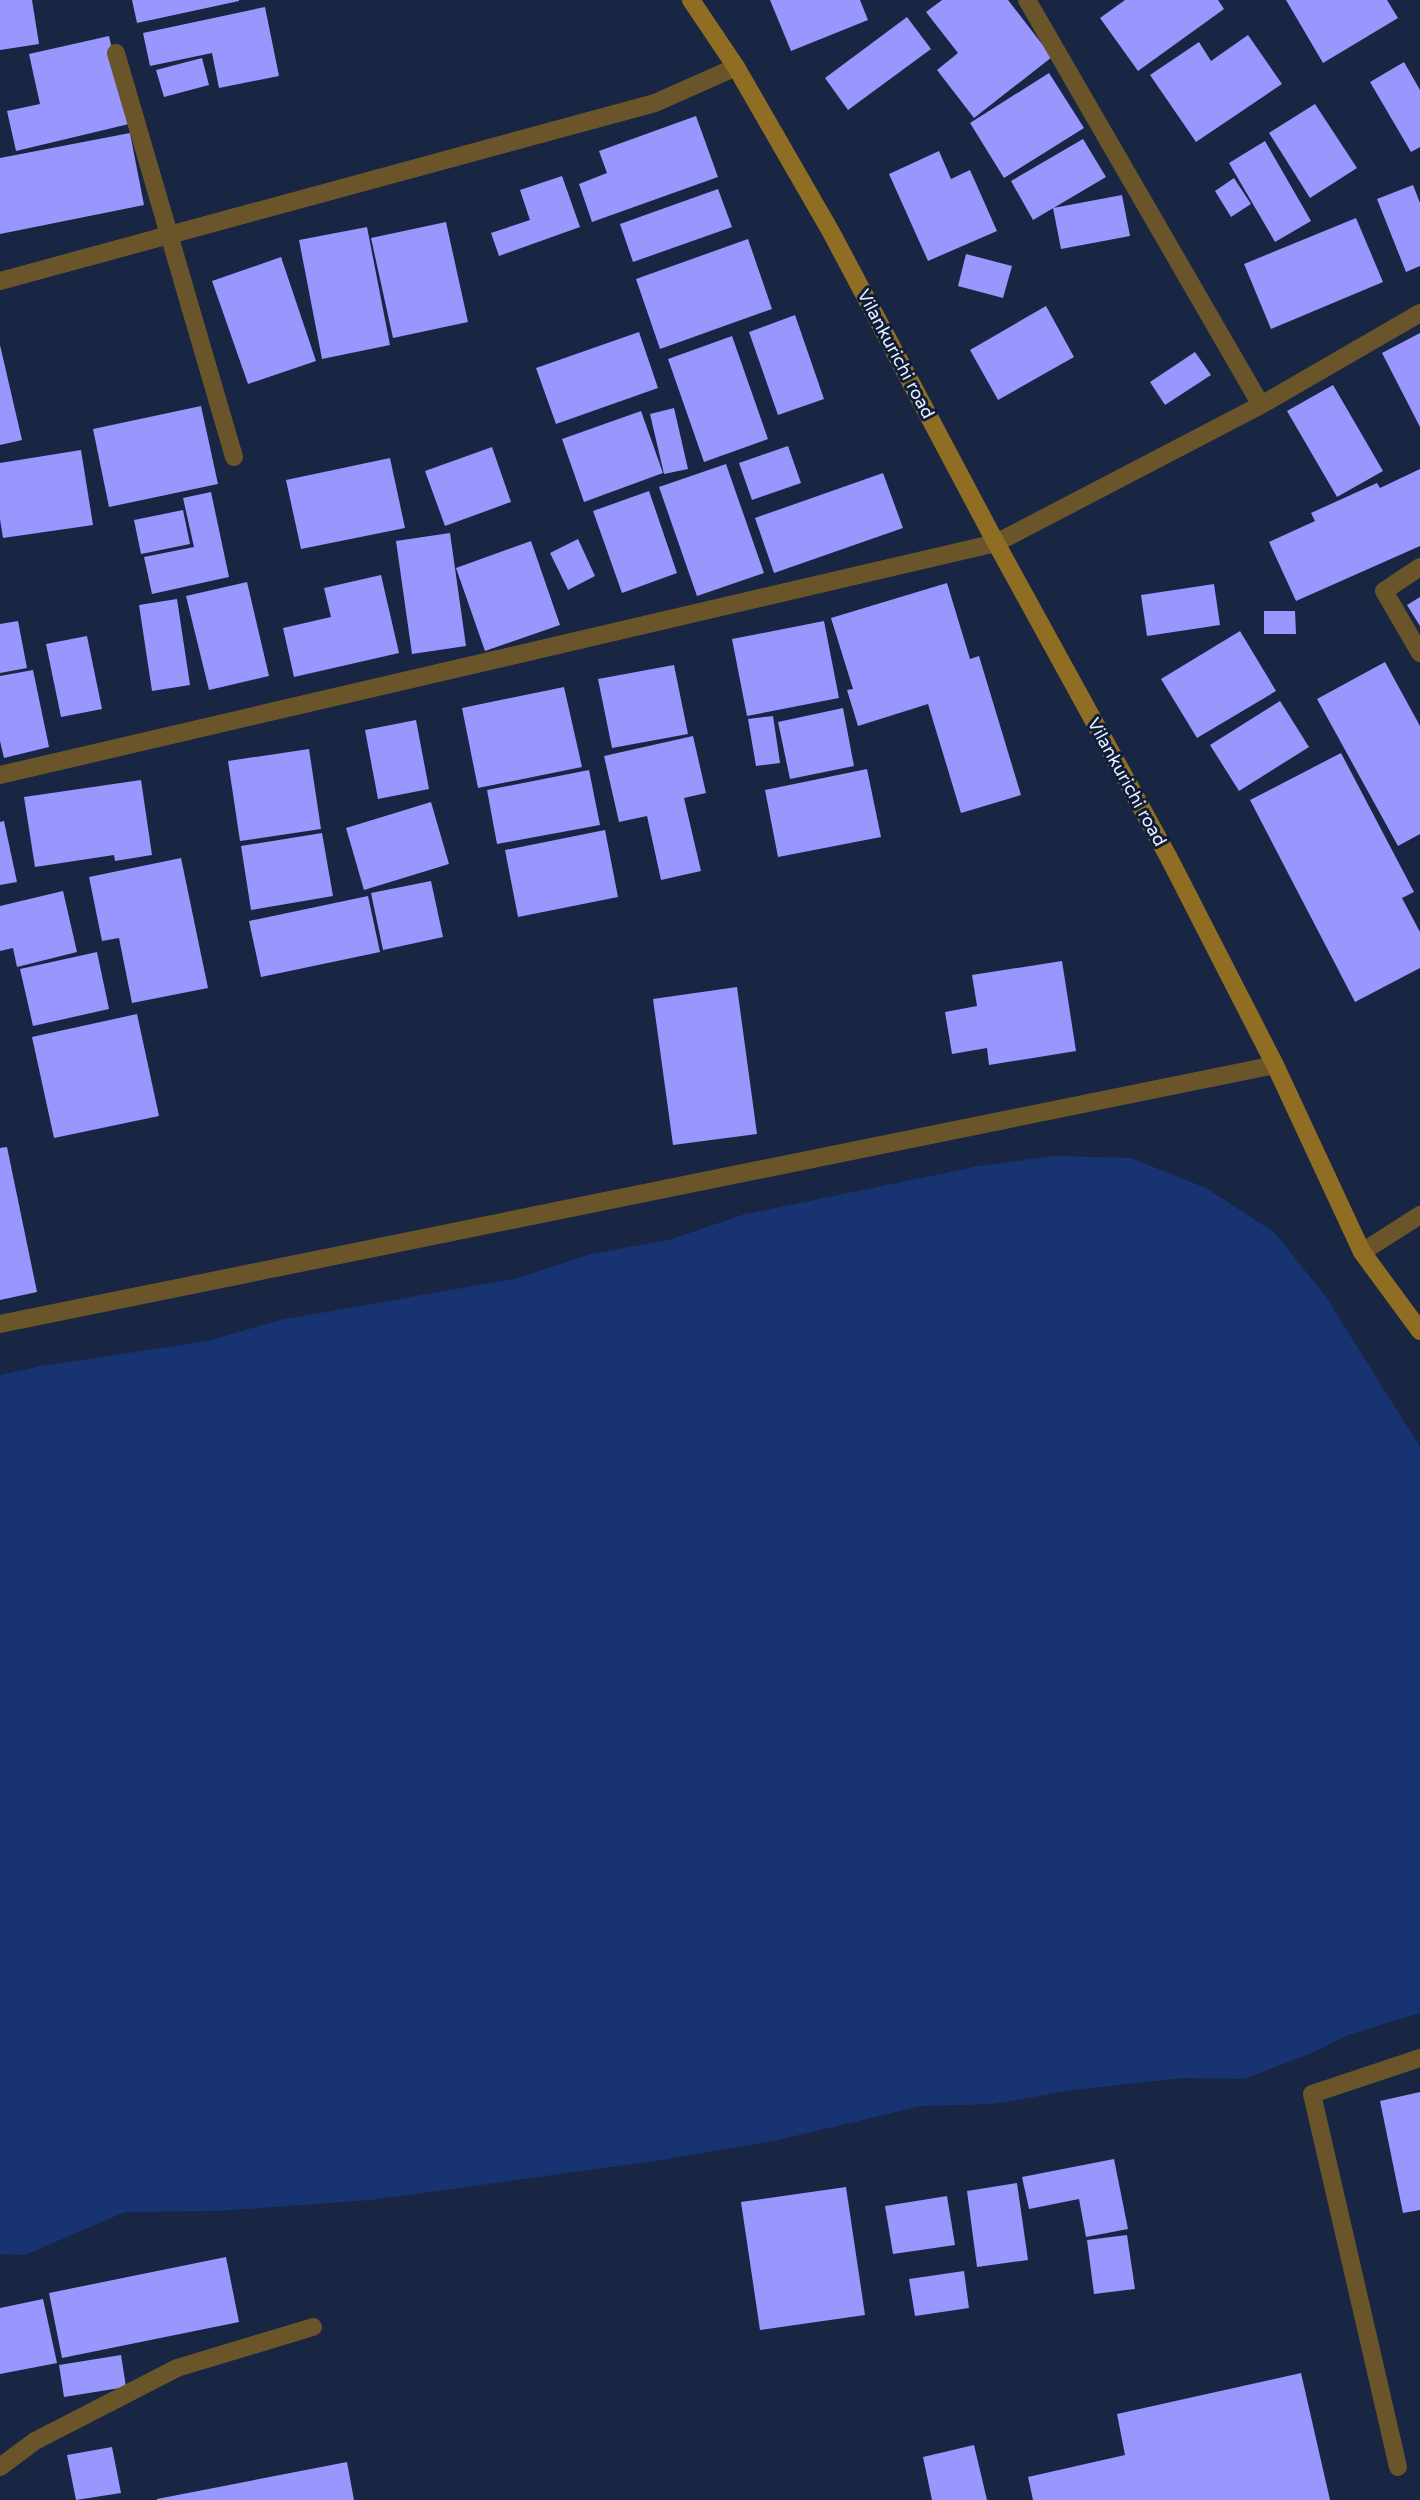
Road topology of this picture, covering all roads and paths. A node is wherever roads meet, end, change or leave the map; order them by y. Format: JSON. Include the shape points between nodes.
{"nodes":[{"id":1,"x":691,"y":0,"type":"edge"},
{"id":2,"x":1027,"y":0,"type":"edge"},
{"id":3,"x":116,"y":52,"type":"dead end"},
{"id":4,"x":736,"y":67,"type":"junction"},
{"id":5,"x":169,"y":234,"type":"junction"},
{"id":6,"x":0,"y":281,"type":"edge"},
{"id":7,"x":1420,"y":313,"type":"edge"},
{"id":8,"x":1261,"y":405,"type":"junction"},
{"id":9,"x":234,"y":457,"type":"dead end"},
{"id":10,"x":996,"y":543,"type":"junction"},
{"id":11,"x":1420,"y":567,"type":"edge"},
{"id":12,"x":1420,"y":653,"type":"edge"},
{"id":13,"x":0,"y":775,"type":"edge"},
{"id":14,"x":1275,"y":1065,"type":"junction"},
{"id":15,"x":1420,"y":1215,"type":"edge"},
{"id":16,"x":1362,"y":1252,"type":"junction"},
{"id":17,"x":0,"y":1324,"type":"edge"},
{"id":18,"x":1420,"y":1331,"type":"edge"},
{"id":19,"x":1420,"y":2058,"type":"edge"},
{"id":20,"x":313,"y":2327,"type":"dead end"},
{"id":21,"x":0,"y":2467,"type":"edge"},
{"id":22,"x":1398,"y":2467,"type":"dead end"}],
"edges":[{"from":1,"to":4,"type":"main road","name":"Vilankurichi road"},
{"from":2,"to":8,"type":"street"},
{"from":3,"to":5,"type":"street"},
{"from":4,"to":5,"type":"street","via":[[655,103]]},
{"from":4,"to":10,"type":"main road","name":"Vilankurichi road","via":[[831,232]]},
{"from":5,"to":6,"type":"street"},
{"from":5,"to":9,"type":"street"},
{"from":7,"to":8,"type":"street"},
{"from":8,"to":10,"type":"street"},
{"from":10,"to":13,"type":"street"},
{"from":10,"to":14,"type":"main road","name":"Vilankurichi road","via":[[1169,858]]},
{"from":11,"to":12,"type":"street","via":[[1384,591]]},
{"from":14,"to":16,"type":"main road","name":"Vilankurichi road"},
{"from":14,"to":17,"type":"street"},
{"from":15,"to":16,"type":"street"},
{"from":16,"to":18,"type":"main road","name":"Vilankurichi road"},
{"from":19,"to":22,"type":"street","via":[[1312,2094]]},
{"from":20,"to":21,"type":"street","via":[[177,2368],[35,2441]]}]}
